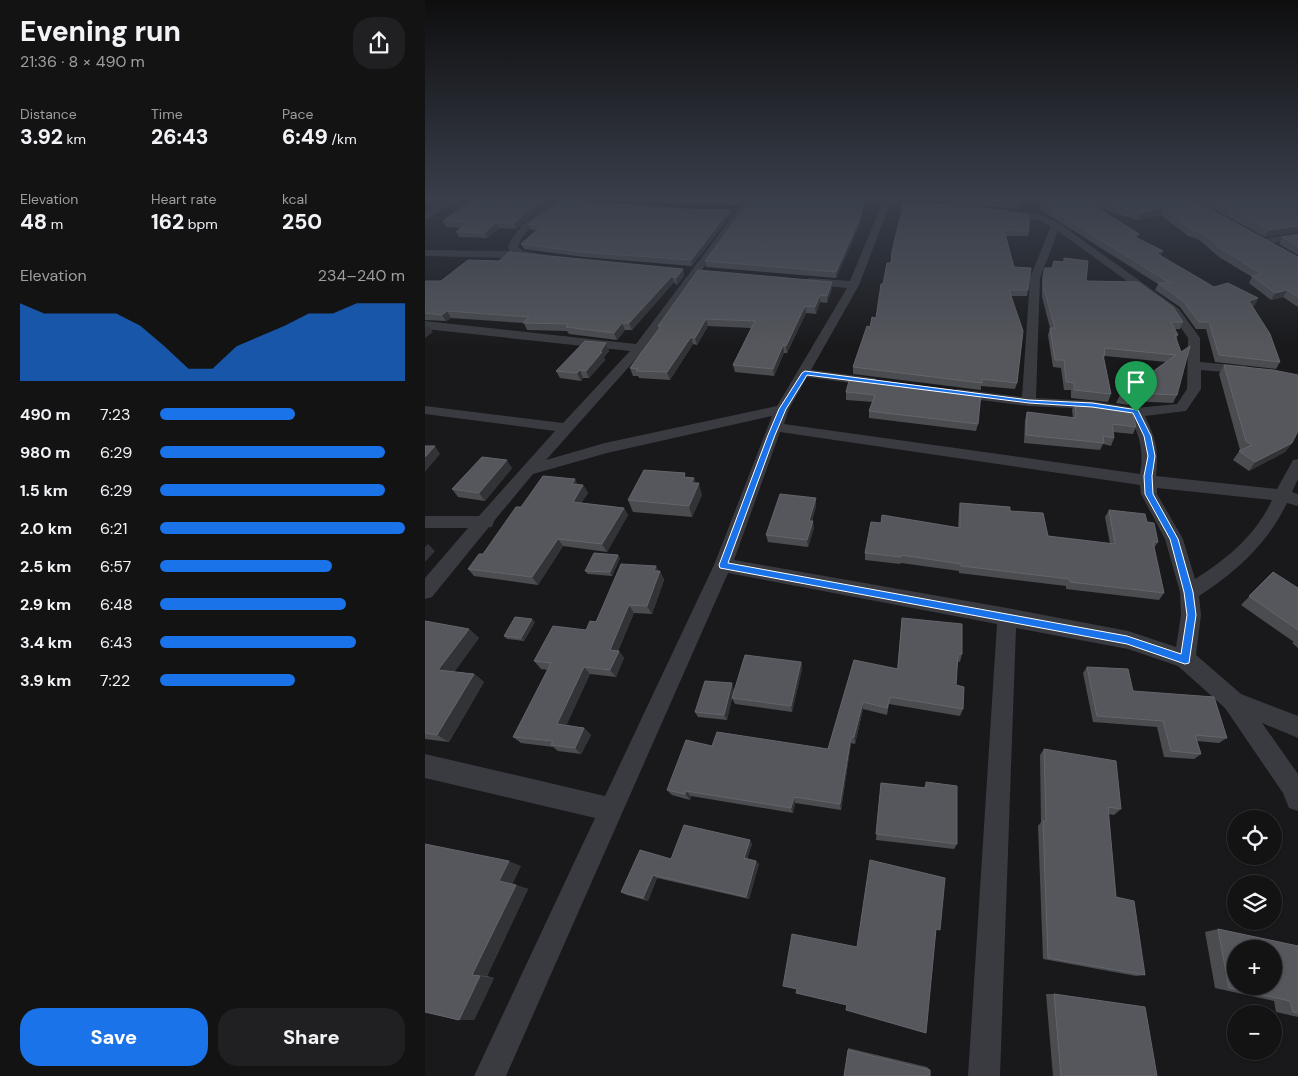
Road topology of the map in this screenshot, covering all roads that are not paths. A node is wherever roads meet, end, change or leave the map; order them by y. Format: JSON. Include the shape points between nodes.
{"nodes":[{"id":1,"x":513,"y":247,"type":"edge"},
{"id":2,"x":711,"y":247,"type":"edge"},
{"id":3,"x":870,"y":247,"type":"edge"},
{"id":4,"x":1047,"y":247,"type":"edge"},
{"id":5,"x":1087,"y":247,"type":"edge"},
{"id":6,"x":1272,"y":247,"type":"edge"},
{"id":7,"x":1281,"y":252,"type":"edge"},
{"id":8,"x":425,"y":253,"type":"edge"},
{"id":9,"x":520,"y":254,"type":"junction"},
{"id":10,"x":555,"y":259,"type":"edge"},
{"id":11,"x":798,"y":280,"type":"edge"},
{"id":12,"x":854,"y":285,"type":"junction"},
{"id":13,"x":425,"y":325,"type":"edge"},
{"id":14,"x":639,"y":348,"type":"junction"},
{"id":15,"x":1194,"y":365,"type":"junction"},
{"id":16,"x":1259,"y":372,"type":"edge"},
{"id":17,"x":805,"y":373,"type":"junction"},
{"id":18,"x":883,"y":383,"type":"edge"},
{"id":19,"x":941,"y":391,"type":"edge"},
{"id":20,"x":1029,"y":402,"type":"junction"},
{"id":21,"x":783,"y":409,"type":"junction"},
{"id":22,"x":425,"y":410,"type":"edge"},
{"id":23,"x":1136,"y":412,"type":"junction"},
{"id":24,"x":775,"y":427,"type":"junction"},
{"id":25,"x":568,"y":428,"type":"junction"},
{"id":26,"x":1298,"y":464,"type":"edge"},
{"id":27,"x":529,"y":470,"type":"junction"},
{"id":28,"x":1148,"y":482,"type":"junction"},
{"id":29,"x":1290,"y":498,"type":"edge"},
{"id":30,"x":425,"y":522,"type":"edge"},
{"id":31,"x":486,"y":522,"type":"junction"},
{"id":32,"x":723,"y":565,"type":"junction"},
{"id":33,"x":425,"y":591,"type":"edge"},
{"id":34,"x":1189,"y":592,"type":"junction"},
{"id":35,"x":1007,"y":616,"type":"junction"},
{"id":36,"x":1185,"y":660,"type":"junction"},
{"id":37,"x":1233,"y":701,"type":"junction"},
{"id":38,"x":1298,"y":727,"type":"edge"},
{"id":39,"x":425,"y":766,"type":"edge"},
{"id":40,"x":1298,"y":799,"type":"edge"},
{"id":41,"x":611,"y":810,"type":"junction"},
{"id":42,"x":490,"y":1076,"type":"edge"},
{"id":43,"x":984,"y":1076,"type":"edge"}],
"edges":[{"from":1,"to":9,"type":"street"},
{"from":2,"to":14,"type":"street"},
{"from":3,"to":12,"type":"street"},
{"from":4,"to":20,"type":"street","via":[[1035,278]]},
{"from":5,"to":15,"type":"street","via":[[1175,311],[1194,338]]},
{"from":6,"to":7,"type":"street"},
{"from":8,"to":9,"type":"street"},
{"from":9,"to":10,"type":"street"},
{"from":11,"to":12,"type":"street"},
{"from":12,"to":17,"type":"street"},
{"from":13,"to":14,"type":"street"},
{"from":14,"to":25,"type":"street"},
{"from":15,"to":16,"type":"street"},
{"from":15,"to":23,"type":"street","via":[[1195,389],[1181,408]]},
{"from":17,"to":18,"type":"street"},
{"from":17,"to":21,"type":"street"},
{"from":19,"to":20,"type":"street"},
{"from":20,"to":23,"type":"street","via":[[1092,405]]},
{"from":21,"to":24,"type":"street"},
{"from":21,"to":27,"type":"street","via":[[605,448]]},
{"from":22,"to":25,"type":"street"},
{"from":23,"to":28,"type":"street","via":[[1147,436],[1151,456]]},
{"from":24,"to":28,"type":"street"},
{"from":24,"to":32,"type":"street"},
{"from":25,"to":27,"type":"street"},
{"from":26,"to":29,"type":"street"},
{"from":27,"to":31,"type":"street"},
{"from":28,"to":29,"type":"street"},
{"from":28,"to":34,"type":"street","via":[[1149,494],[1174,539]]},
{"from":29,"to":34,"type":"street","via":[[1243,554],[1215,577]]},
{"from":30,"to":31,"type":"street"},
{"from":31,"to":33,"type":"street"},
{"from":32,"to":35,"type":"street"},
{"from":32,"to":41,"type":"street"},
{"from":34,"to":36,"type":"street","via":[[1191,615]]},
{"from":35,"to":36,"type":"street","via":[[1127,640]]},
{"from":35,"to":43,"type":"street"},
{"from":36,"to":37,"type":"street"},
{"from":37,"to":38,"type":"street"},
{"from":37,"to":40,"type":"street"},
{"from":39,"to":41,"type":"street"},
{"from":41,"to":42,"type":"street"}]}
